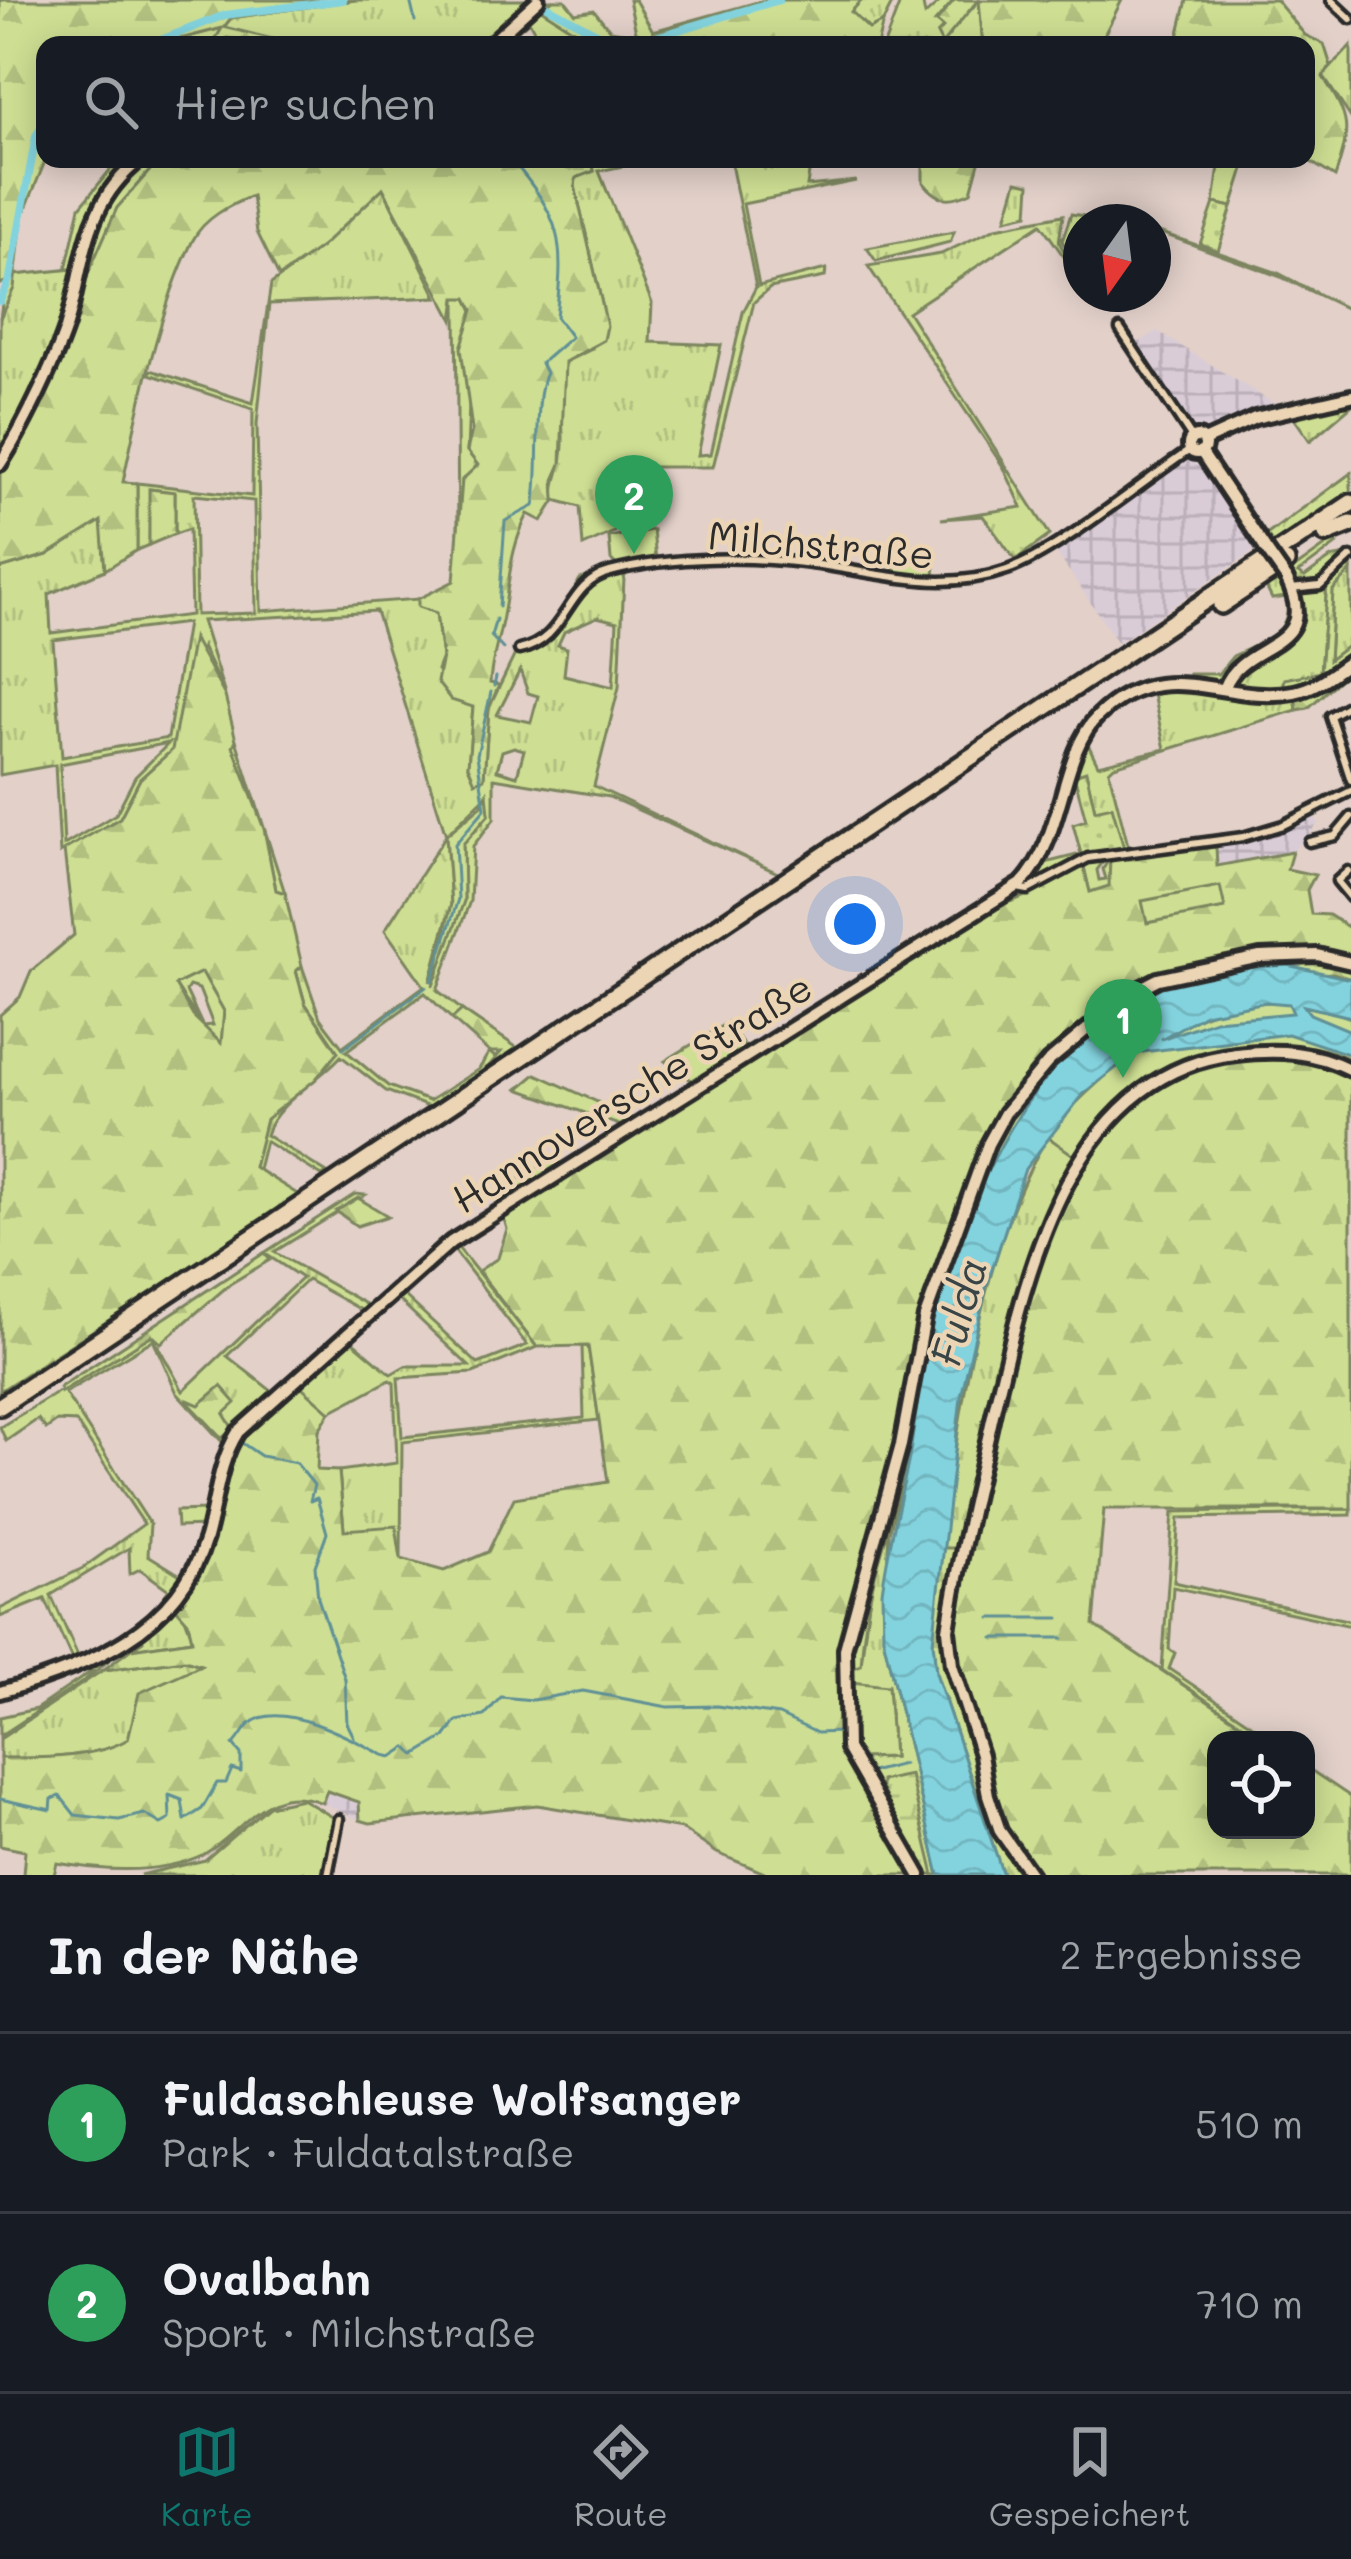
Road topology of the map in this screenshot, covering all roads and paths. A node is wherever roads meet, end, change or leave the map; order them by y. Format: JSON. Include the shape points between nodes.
{"nodes":[{"id":1,"x":1331,"y":0,"type":"edge"},
{"id":2,"x":535,"y":3,"type":"edge"},
{"id":3,"x":1351,"y":20,"type":"edge"},
{"id":4,"x":498,"y":36,"type":"edge"},
{"id":5,"x":134,"y":168,"type":"edge"},
{"id":6,"x":1120,"y":329,"type":"dead end"},
{"id":7,"x":1351,"y":396,"type":"edge"},
{"id":8,"x":1197,"y":445,"type":"junction"},
{"id":9,"x":0,"y":464,"type":"edge"},
{"id":10,"x":1351,"y":503,"type":"edge"},
{"id":11,"x":1351,"y":520,"type":"edge"},
{"id":12,"x":1351,"y":557,"type":"edge"},
{"id":13,"x":1288,"y":584,"type":"junction"},
{"id":14,"x":519,"y":650,"type":"dead end"},
{"id":15,"x":1351,"y":661,"type":"edge"},
{"id":16,"x":1238,"y":669,"type":"junction"},
{"id":17,"x":1228,"y":687,"type":"junction"},
{"id":18,"x":1254,"y":692,"type":"junction"},
{"id":19,"x":1351,"y":704,"type":"edge"},
{"id":20,"x":1351,"y":780,"type":"edge"},
{"id":21,"x":1351,"y":791,"type":"edge"},
{"id":22,"x":1351,"y":817,"type":"edge"},
{"id":23,"x":1310,"y":842,"type":"dead end"},
{"id":24,"x":1348,"y":871,"type":"edge"},
{"id":25,"x":1017,"y":888,"type":"junction"},
{"id":26,"x":1351,"y":898,"type":"edge"},
{"id":27,"x":1351,"y":964,"type":"edge"},
{"id":28,"x":1351,"y":1070,"type":"edge"},
{"id":29,"x":0,"y":1406,"type":"edge"},
{"id":30,"x":0,"y":1418,"type":"edge"},
{"id":31,"x":0,"y":1692,"type":"edge"},
{"id":32,"x":339,"y":1819,"type":"dead end"},
{"id":33,"x":328,"y":1875,"type":"edge"},
{"id":34,"x":920,"y":1875,"type":"edge"},
{"id":35,"x":1031,"y":1875,"type":"edge"}],
"edges":[{"from":1,"to":3,"type":"street"},
{"from":2,"to":4,"type":"main road"},
{"from":5,"to":9,"type":"main road","via":[[93,220],[64,334]]},
{"from":6,"to":8,"type":"street"},
{"from":7,"to":8,"type":"main road","via":[[1255,418]]},
{"from":8,"to":13,"type":"main road","bridge":true},
{"from":8,"to":14,"type":"street","name":"Milchstraße","via":[[1012,569],[939,584],[785,561],[610,572],[579,586],[558,629]]},
{"from":10,"to":29,"type":"highway"},
{"from":11,"to":30,"type":"highway"},
{"from":12,"to":13,"type":"street","via":[[1320,586]]},
{"from":13,"to":16,"type":"main road","via":[[1295,612],[1285,638]]},
{"from":15,"to":18,"type":"main road","name":"Hannoversche Straße","via":[[1304,690]]},
{"from":16,"to":17,"type":"main road"},
{"from":16,"to":18,"type":"main road"},
{"from":17,"to":18,"type":"main road","name":"Hannoversche Straße"},
{"from":17,"to":25,"type":"main road","name":"Hannoversche Straße","via":[[1168,683],[1097,718],[1032,871]]},
{"from":19,"to":20,"type":"street","via":[[1330,716]]},
{"from":21,"to":25,"type":"street","via":[[1243,837],[1088,858],[1028,890]]},
{"from":22,"to":23,"type":"street","via":[[1335,836]]},
{"from":24,"to":26,"type":"street","via":[[1337,881]]},
{"from":25,"to":31,"type":"main road","name":"Hannoversche Straße","via":[[445,1247],[238,1432],[200,1556],[154,1621],[79,1666]]},
{"from":27,"to":34,"type":"main road","via":[[1317,955],[1260,957],[1158,979],[1084,1028],[1005,1113],[988,1144],[925,1317],[901,1445],[846,1633],[847,1748]]},
{"from":28,"to":35,"type":"main road","via":[[1278,1050],[1199,1060],[1154,1081],[1092,1144],[1039,1242],[1014,1318],[948,1630],[1000,1832]]},
{"from":32,"to":33,"type":"street"}]}
